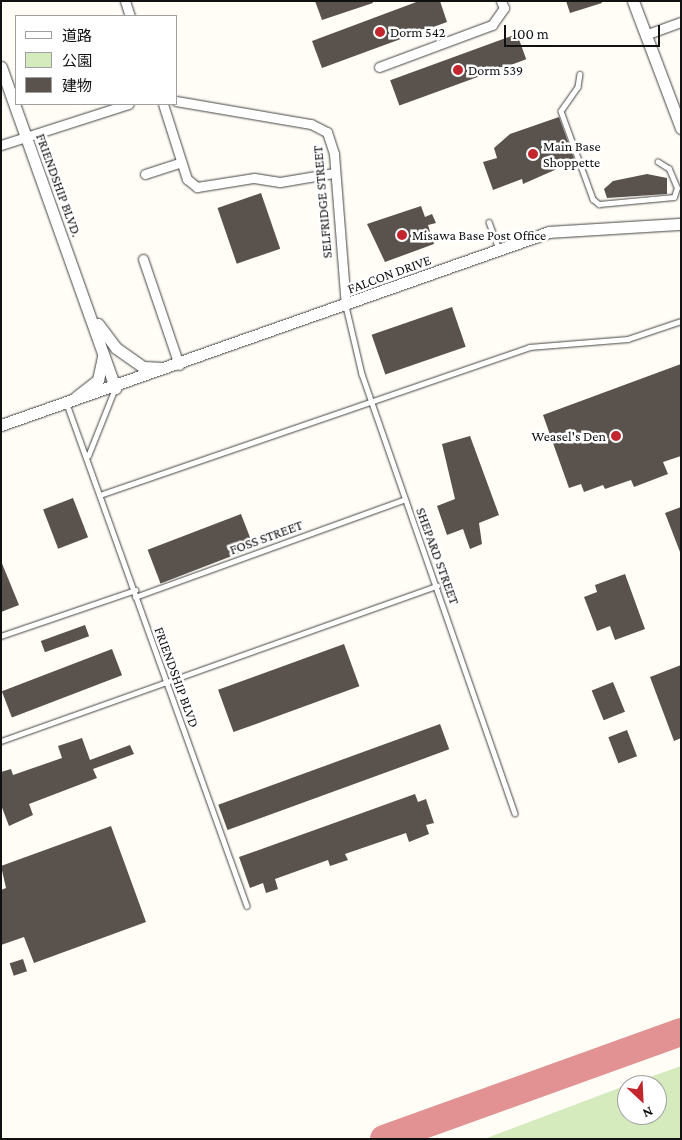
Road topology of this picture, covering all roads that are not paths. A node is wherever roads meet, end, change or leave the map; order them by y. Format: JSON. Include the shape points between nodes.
{"nodes":[{"id":1,"x":125,"y":1,"type":"edge"},
{"id":2,"x":502,"y":1,"type":"edge"},
{"id":3,"x":633,"y":1,"type":"edge"},
{"id":4,"x":130,"y":15,"type":"edge"},
{"id":5,"x":681,"y":22,"type":"edge"},
{"id":6,"x":645,"y":35,"type":"junction"},
{"id":7,"x":1,"y":67,"type":"edge"},
{"id":8,"x":379,"y":67,"type":"dead end"},
{"id":9,"x":580,"y":74,"type":"dead end"},
{"id":10,"x":178,"y":101,"type":"edge"},
{"id":11,"x":126,"y":105,"type":"edge"},
{"id":12,"x":163,"y":105,"type":"edge"},
{"id":13,"x":681,"y":128,"type":"edge"},
{"id":14,"x":25,"y":136,"type":"junction"},
{"id":15,"x":1,"y":145,"type":"edge"},
{"id":16,"x":182,"y":162,"type":"junction"},
{"id":17,"x":658,"y":162,"type":"dead end"},
{"id":18,"x":334,"y":173,"type":"junction"},
{"id":19,"x":145,"y":174,"type":"dead end"},
{"id":20,"x":489,"y":222,"type":"dead end"},
{"id":21,"x":681,"y":224,"type":"edge"},
{"id":22,"x":499,"y":249,"type":"junction"},
{"id":23,"x":143,"y":259,"type":"dead end"},
{"id":24,"x":346,"y":306,"type":"junction"},
{"id":25,"x":90,"y":312,"type":"junction"},
{"id":26,"x":681,"y":321,"type":"edge"},
{"id":27,"x":103,"y":355,"type":"junction"},
{"id":28,"x":174,"y":367,"type":"junction"},
{"id":29,"x":115,"y":388,"type":"junction"},
{"id":30,"x":373,"y":401,"type":"junction"},
{"id":31,"x":67,"y":404,"type":"junction"},
{"id":32,"x":1,"y":425,"type":"edge"},
{"id":33,"x":88,"y":456,"type":"junction"},
{"id":34,"x":100,"y":495,"type":"junction"},
{"id":35,"x":404,"y":499,"type":"junction"},
{"id":36,"x":437,"y":586,"type":"junction"},
{"id":37,"x":135,"y":590,"type":"junction"},
{"id":38,"x":135,"y":597,"type":"junction"},
{"id":39,"x":1,"y":636,"type":"edge"},
{"id":40,"x":168,"y":682,"type":"junction"},
{"id":41,"x":1,"y":741,"type":"edge"},
{"id":42,"x":515,"y":813,"type":"dead end"},
{"id":43,"x":247,"y":906,"type":"dead end"}],
"edges":[{"from":1,"to":4,"type":"street"},
{"from":2,"to":8,"type":"street","via":[[504,8],[492,25]]},
{"from":3,"to":6,"type":"street"},
{"from":5,"to":6,"type":"street"},
{"from":6,"to":13,"type":"street"},
{"from":7,"to":14,"type":"street","name":"FRIENDSHIP BLVD."},
{"from":9,"to":17,"type":"lane","via":[[578,87],[560,111],[588,186],[599,204],[671,199],[677,188],[669,169]]},
{"from":10,"to":18,"type":"street","name":"SELFRIDGE STREET","via":[[320,127],[332,140]]},
{"from":11,"to":14,"type":"street"},
{"from":12,"to":16,"type":"street"},
{"from":14,"to":15,"type":"street"},
{"from":14,"to":25,"type":"street","name":"FRIENDSHIP BLVD."},
{"from":16,"to":18,"type":"street","via":[[187,179],[197,187],[254,178],[280,182]]},
{"from":16,"to":19,"type":"street"},
{"from":18,"to":24,"type":"street","name":"SELFRIDGE STREET"},
{"from":20,"to":22,"type":"lane"},
{"from":21,"to":22,"type":"street","name":"FALCON DRIVE","via":[[585,226],[549,232]]},
{"from":22,"to":24,"type":"street","name":"FALCON DRIVE"},
{"from":23,"to":28,"type":"street"},
{"from":24,"to":28,"type":"street","name":"FALCON DRIVE"},
{"from":24,"to":30,"type":"lane","name":"SHEPARD STREET"},
{"from":25,"to":27,"type":"street","name":"FRIENDSHIP BLVD."},
{"from":25,"to":28,"type":"street","name":"FRIENDSHIP BLVD.","via":[[127,356],[143,367]]},
{"from":26,"to":30,"type":"lane","via":[[628,339],[529,347]]},
{"from":27,"to":29,"type":"street","name":"FRIENDSHIP BLVD."},
{"from":27,"to":31,"type":"street","name":"FRIENDSHIP BLVD.","via":[[98,380]]},
{"from":28,"to":29,"type":"street","name":"FALCON DRIVE"},
{"from":29,"to":31,"type":"street","name":"FALCON DRIVE"},
{"from":29,"to":33,"type":"lane"},
{"from":30,"to":34,"type":"lane"},
{"from":30,"to":35,"type":"lane","name":"SHEPARD STREET"},
{"from":31,"to":32,"type":"street"},
{"from":31,"to":33,"type":"lane","name":"FRIENDSHIP BLVD"},
{"from":33,"to":34,"type":"lane","name":"FRIENDSHIP BLVD"},
{"from":34,"to":37,"type":"lane","name":"FRIENDSHIP BLVD"},
{"from":35,"to":36,"type":"lane","name":"SHEPARD STREET"},
{"from":35,"to":38,"type":"lane","name":"FOSS STREET"},
{"from":36,"to":40,"type":"lane"},
{"from":36,"to":42,"type":"lane","name":"SHEPARD STREET"},
{"from":37,"to":38,"type":"lane","name":"FRIENDSHIP BLVD"},
{"from":37,"to":39,"type":"lane"},
{"from":38,"to":40,"type":"lane","name":"FRIENDSHIP BLVD"},
{"from":40,"to":41,"type":"lane"},
{"from":40,"to":43,"type":"lane","name":"FRIENDSHIP BLVD"}]}
